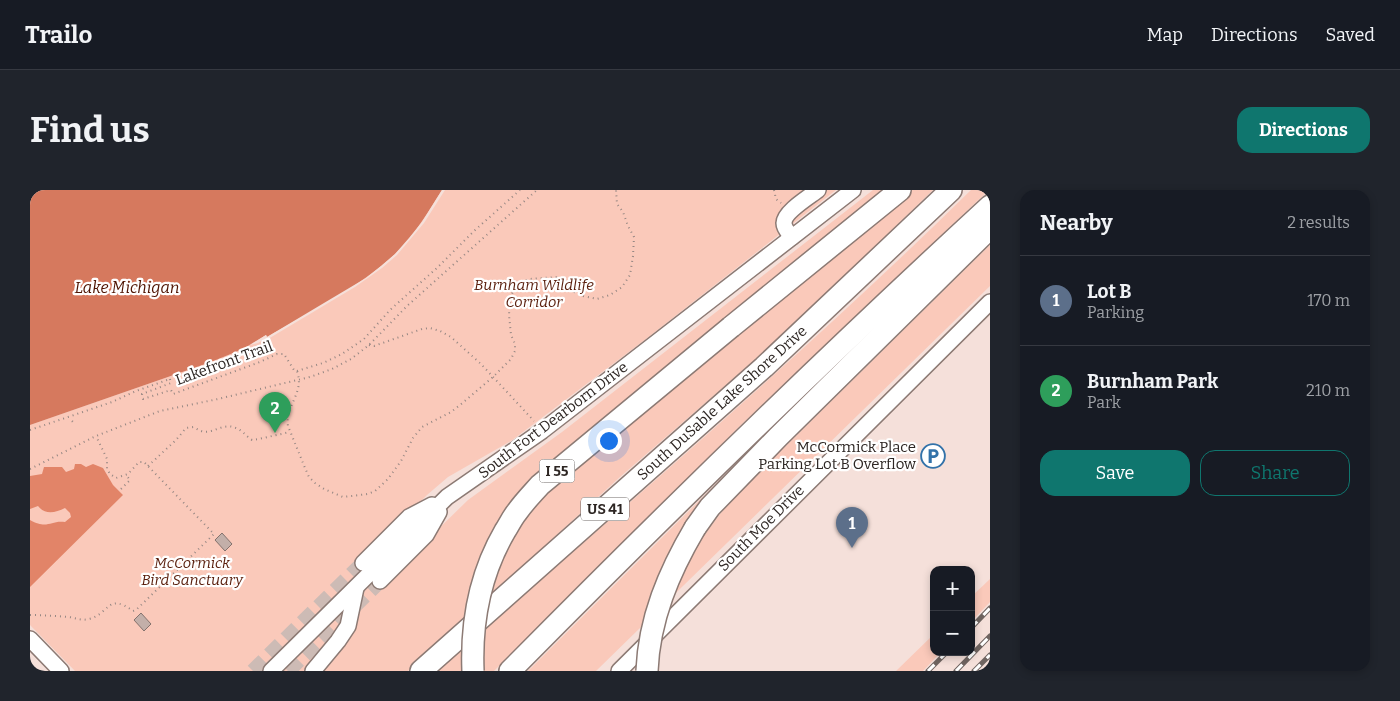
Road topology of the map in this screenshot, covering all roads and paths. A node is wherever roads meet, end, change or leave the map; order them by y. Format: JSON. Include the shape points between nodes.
{"nodes":[{"id":1,"x":520,"y":190,"type":"edge"},
{"id":2,"x":537,"y":190,"type":"edge"},
{"id":3,"x":616,"y":190,"type":"edge"},
{"id":4,"x":774,"y":190,"type":"edge"},
{"id":5,"x":818,"y":190,"type":"edge"},
{"id":6,"x":853,"y":190,"type":"edge"},
{"id":7,"x":900,"y":190,"type":"edge"},
{"id":8,"x":951,"y":190,"type":"edge"},
{"id":9,"x":990,"y":206,"type":"edge"},
{"id":10,"x":791,"y":211,"type":"junction"},
{"id":11,"x":990,"y":228,"type":"edge"},
{"id":12,"x":792,"y":237,"type":"junction"},
{"id":13,"x":990,"y":302,"type":"edge"},
{"id":14,"x":369,"y":345,"type":"junction"},
{"id":15,"x":297,"y":372,"type":"junction"},
{"id":16,"x":493,"y":377,"type":"junction"},
{"id":17,"x":300,"y":379,"type":"junction"},
{"id":18,"x":30,"y":430,"type":"edge"},
{"id":19,"x":542,"y":431,"type":"junction"},
{"id":20,"x":290,"y":432,"type":"junction"},
{"id":21,"x":96,"y":436,"type":"junction"},
{"id":22,"x":148,"y":466,"type":"junction"},
{"id":23,"x":30,"y":468,"type":"edge"},
{"id":24,"x":126,"y":475,"type":"junction"},
{"id":25,"x":121,"y":489,"type":"dead end"},
{"id":26,"x":447,"y":497,"type":"junction"},
{"id":27,"x":362,"y":563,"type":"tunnel mouth"},
{"id":28,"x":380,"y":581,"type":"tunnel mouth"},
{"id":29,"x":356,"y":587,"type":"junction"},
{"id":30,"x":30,"y":615,"type":"edge"},
{"id":31,"x":30,"y":639,"type":"edge"},
{"id":32,"x":62,"y":671,"type":"edge"},
{"id":33,"x":271,"y":671,"type":"edge"},
{"id":34,"x":313,"y":671,"type":"edge"},
{"id":35,"x":421,"y":671,"type":"edge"},
{"id":36,"x":473,"y":671,"type":"edge"},
{"id":37,"x":510,"y":671,"type":"edge"},
{"id":38,"x":619,"y":671,"type":"edge"},
{"id":39,"x":648,"y":671,"type":"edge"}],
"edges":[{"from":1,"to":15,"type":"path","via":[[390,310],[364,339],[330,360]]},
{"from":2,"to":14,"type":"path","name":"Lakefront Trail","via":[[407,306]]},
{"from":3,"to":16,"type":"path","via":[[617,204],[634,237],[630,276],[622,287],[597,299],[570,290],[558,277],[529,279],[520,283],[510,300],[515,351]]},
{"from":4,"to":10,"type":"path","via":[[776,199]]},
{"from":5,"to":10,"type":"street"},
{"from":6,"to":12,"type":"street","name":"South Fort Dearborn Drive"},
{"from":7,"to":36,"type":"highway","number":"I 55","bridge":true,"via":[[540,485],[516,513],[484,577],[472,640]]},
{"from":8,"to":35,"type":"highway","name":"South DuSable Lake Shore Drive","number":"US 41","via":[[756,374]]},
{"from":9,"to":37,"type":"highway","number":"US 41","via":[[819,367]]},
{"from":10,"to":12,"type":"street","via":[[784,224]]},
{"from":11,"to":39,"type":"highway","bridge":true,"via":[[710,507],[672,570],[660,600],[652,630]]},
{"from":12,"to":19,"type":"street","name":"South Fort Dearborn Drive"},
{"from":13,"to":38,"type":"street","name":"South Moe Drive"},
{"from":14,"to":16,"type":"path","via":[[430,328],[450,337]]},
{"from":14,"to":17,"type":"path","name":"Lakefront Trail","via":[[332,369]]},
{"from":15,"to":17,"type":"path"},
{"from":15,"to":18,"type":"path","name":"Lakefront Trail","via":[[284,354],[280,354],[173,394],[171,390],[143,399],[142,394],[171,383],[170,379]]},
{"from":16,"to":19,"type":"path"},
{"from":16,"to":20,"type":"path","via":[[451,412],[422,427],[388,479],[368,494],[343,497],[315,483],[309,477]]},
{"from":17,"to":20,"type":"path","via":[[287,414]]},
{"from":17,"to":21,"type":"path","name":"Lakefront Trail","via":[[160,411]]},
{"from":19,"to":26,"type":"street","name":"South Fort Dearborn Drive"},
{"from":20,"to":22,"type":"path","via":[[252,440],[228,426],[206,432],[194,426],[186,428]]},
{"from":21,"to":23,"type":"path","name":"Lakefront Trail"},
{"from":21,"to":24,"type":"path","via":[[110,474],[116,478]]},
{"from":22,"to":24,"type":"path","via":[[139,462]]},
{"from":22,"to":30,"type":"path","via":[[214,534],[136,610],[114,603],[88,620]]},
{"from":24,"to":25,"type":"path","via":[[130,480]]},
{"from":26,"to":27,"type":"street","via":[[409,517]]},
{"from":26,"to":28,"type":"street","via":[[426,535]]},
{"from":26,"to":29,"type":"street","name":"South Fort Dearborn Drive"},
{"from":29,"to":33,"type":"street","name":"South Fort Dearborn Drive"},
{"from":29,"to":34,"type":"street","via":[[348,626]]},
{"from":31,"to":32,"type":"street"}]}
